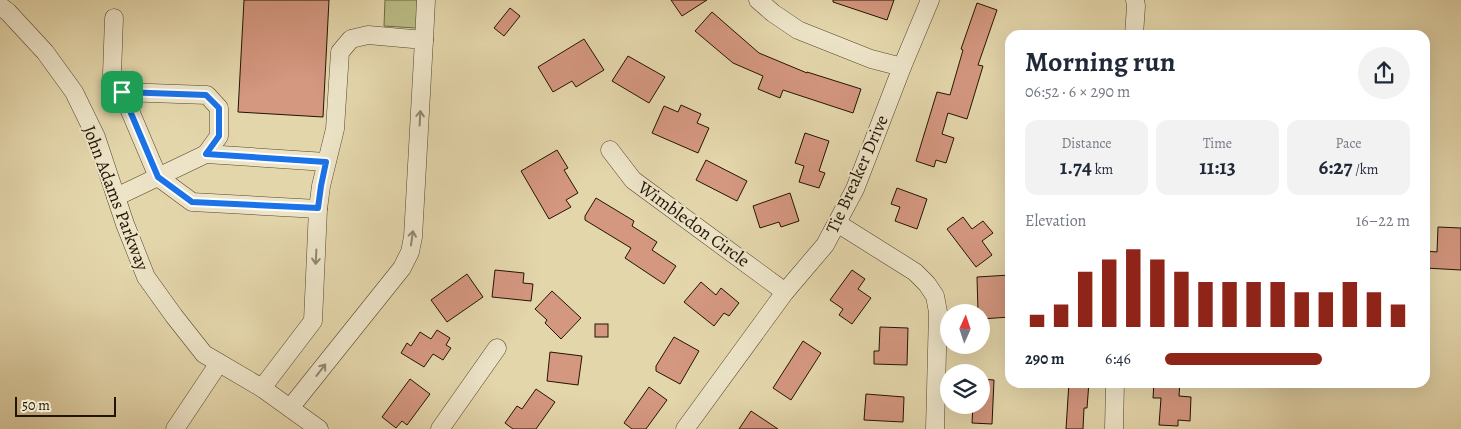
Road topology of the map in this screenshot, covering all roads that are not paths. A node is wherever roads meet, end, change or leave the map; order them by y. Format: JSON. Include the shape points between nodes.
{"nodes":[{"id":1,"x":426,"y":0,"type":"edge"},
{"id":2,"x":758,"y":0,"type":"edge"},
{"id":3,"x":930,"y":0,"type":"edge"},
{"id":4,"x":1135,"y":0,"type":"edge"},
{"id":5,"x":0,"y":6,"type":"edge"},
{"id":6,"x":114,"y":18,"type":"dead end"},
{"id":7,"x":1134,"y":30,"type":"edge"},
{"id":8,"x":424,"y":40,"type":"junction"},
{"id":9,"x":902,"y":67,"type":"junction"},
{"id":10,"x":122,"y":92,"type":"junction"},
{"id":11,"x":610,"y":150,"type":"dead end"},
{"id":12,"x":206,"y":154,"type":"junction"},
{"id":13,"x":326,"y":162,"type":"junction"},
{"id":14,"x":158,"y":177,"type":"junction"},
{"id":15,"x":116,"y":197,"type":"junction"},
{"id":16,"x":318,"y":208,"type":"junction"},
{"id":17,"x":838,"y":223,"type":"junction"},
{"id":18,"x":785,"y":292,"type":"junction"},
{"id":19,"x":497,"y":348,"type":"dead end"},
{"id":20,"x":219,"y":363,"type":"junction"},
{"id":21,"x":262,"y":388,"type":"junction"},
{"id":22,"x":1116,"y":388,"type":"edge"},
{"id":23,"x":290,"y":408,"type":"junction"},
{"id":24,"x":175,"y":429,"type":"edge"},
{"id":25,"x":319,"y":429,"type":"edge"},
{"id":26,"x":440,"y":429,"type":"edge"},
{"id":27,"x":685,"y":429,"type":"edge"},
{"id":28,"x":935,"y":429,"type":"edge"},
{"id":29,"x":1114,"y":429,"type":"edge"}],
"edges":[{"from":1,"to":8,"type":"street"},
{"from":2,"to":9,"type":"street","via":[[798,30],[871,59]]},
{"from":3,"to":9,"type":"street","name":"Tie Breaker Drive"},
{"from":4,"to":7,"type":"street"},
{"from":5,"to":15,"type":"street","name":"John Adams Parkway","via":[[45,52],[74,92],[96,137]]},
{"from":6,"to":10,"type":"street","via":[[112,74]]},
{"from":8,"to":13,"type":"street","via":[[368,35],[351,39],[340,52],[335,129]]},
{"from":23,"to":8,"type":"street","one_way":true,"via":[[402,268],[410,252]]},
{"from":9,"to":17,"type":"street","name":"Tie Breaker Drive","via":[[855,189]]},
{"from":10,"to":12,"type":"street","via":[[206,95],[219,108],[219,136]]},
{"from":10,"to":14,"type":"street"},
{"from":11,"to":18,"type":"street","name":"Wimbledon Circle","via":[[633,180]]},
{"from":12,"to":13,"type":"street"},
{"from":12,"to":14,"type":"street"},
{"from":13,"to":16,"type":"street"},
{"from":14,"to":15,"type":"street"},
{"from":14,"to":16,"type":"street","via":[[192,202]]},
{"from":15,"to":20,"type":"street","name":"John Adams Parkway","via":[[146,278],[204,354]]},
{"from":16,"to":21,"type":"street","one_way":true,"via":[[313,320]]},
{"from":17,"to":18,"type":"street","name":"Tie Breaker Drive","via":[[825,245]]},
{"from":17,"to":28,"type":"street","via":[[915,272],[934,296],[938,312]]},
{"from":18,"to":27,"type":"street","name":"Tie Breaker Drive"},
{"from":19,"to":26,"type":"street"},
{"from":20,"to":21,"type":"street","name":"John Adams Parkway"},
{"from":20,"to":24,"type":"street"},
{"from":21,"to":23,"type":"street","name":"John Adams Parkway"},
{"from":22,"to":29,"type":"street"},
{"from":23,"to":25,"type":"street","name":"John Adams Parkway"}]}
